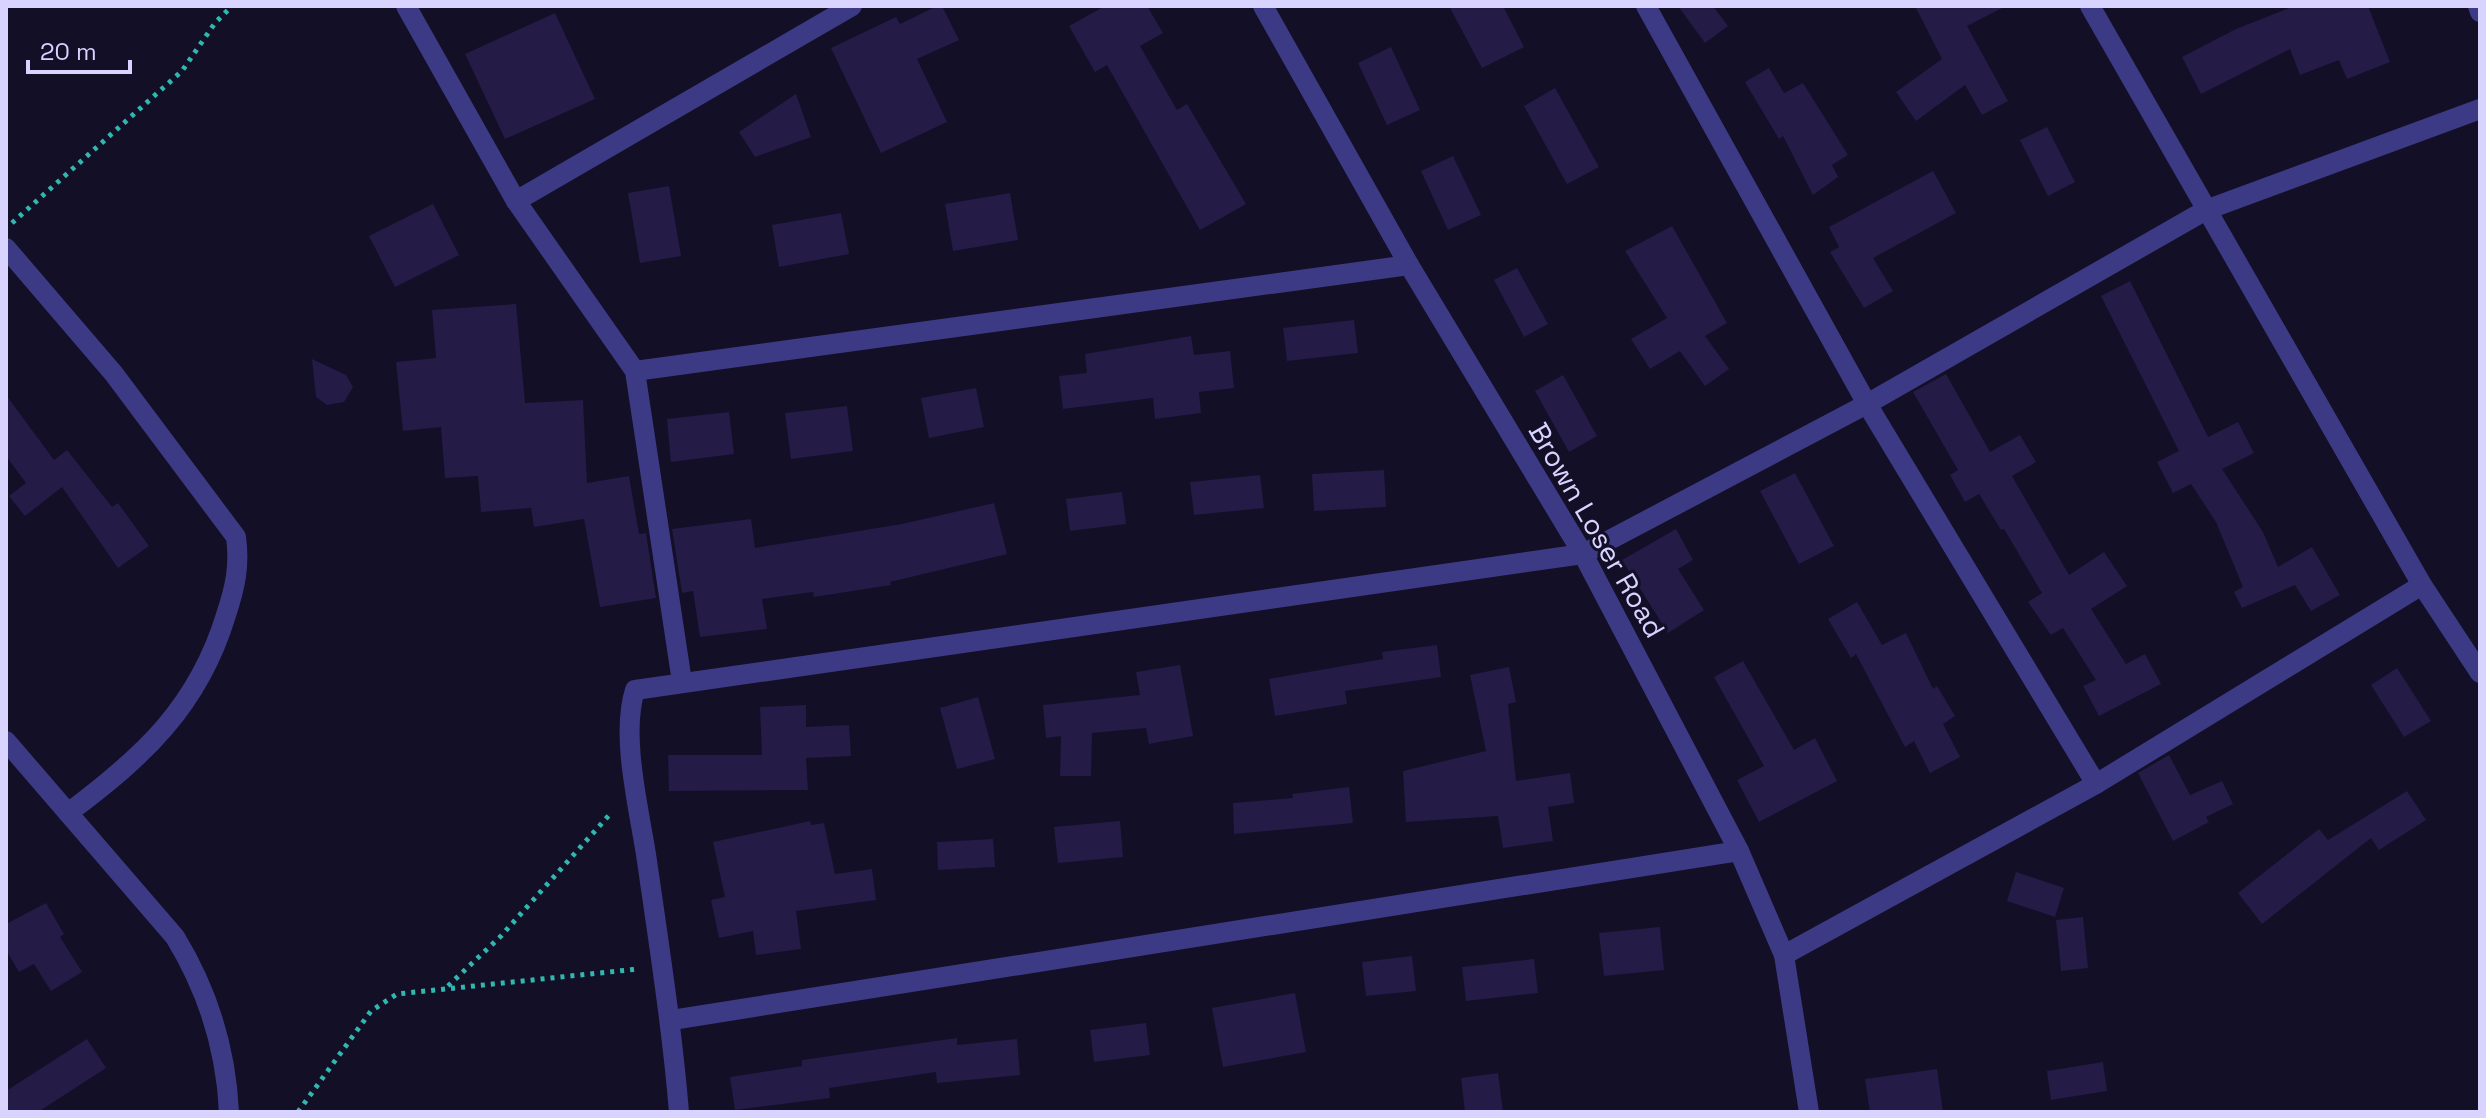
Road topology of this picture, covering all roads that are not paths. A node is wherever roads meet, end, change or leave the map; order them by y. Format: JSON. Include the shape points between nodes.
{"nodes":[{"id":1,"x":406,"y":6,"type":"edge"},
{"id":2,"x":852,"y":6,"type":"edge"},
{"id":3,"x":1263,"y":6,"type":"edge"},
{"id":4,"x":1646,"y":6,"type":"edge"},
{"id":5,"x":2090,"y":6,"type":"edge"},
{"id":6,"x":2478,"y":6,"type":"edge"},
{"id":7,"x":2480,"y":12,"type":"edge"},
{"id":8,"x":2480,"y":109,"type":"edge"},
{"id":9,"x":516,"y":201,"type":"junction"},
{"id":10,"x":2206,"y":210,"type":"junction"},
{"id":11,"x":6,"y":248,"type":"edge"},
{"id":12,"x":1409,"y":265,"type":"junction"},
{"id":13,"x":635,"y":371,"type":"junction"},
{"id":14,"x":1867,"y":404,"type":"junction"},
{"id":15,"x":1583,"y":554,"type":"junction"},
{"id":16,"x":2422,"y":585,"type":"junction"},
{"id":17,"x":2480,"y":673,"type":"edge"},
{"id":18,"x":682,"y":682,"type":"junction"},
{"id":19,"x":6,"y":741,"type":"edge"},
{"id":20,"x":2096,"y":784,"type":"junction"},
{"id":21,"x":68,"y":813,"type":"junction"},
{"id":22,"x":1739,"y":851,"type":"junction"},
{"id":23,"x":1784,"y":955,"type":"junction"},
{"id":24,"x":672,"y":1020,"type":"junction"},
{"id":25,"x":229,"y":1112,"type":"edge"},
{"id":26,"x":679,"y":1112,"type":"edge"},
{"id":27,"x":1809,"y":1112,"type":"edge"}],
"edges":[{"from":1,"to":9,"type":"street"},
{"from":2,"to":9,"type":"street"},
{"from":3,"to":12,"type":"street","name":"Brown Loser Road"},
{"from":4,"to":14,"type":"street"},
{"from":5,"to":10,"type":"street"},
{"from":6,"to":7,"type":"street"},
{"from":8,"to":10,"type":"street"},
{"from":9,"to":13,"type":"street"},
{"from":10,"to":14,"type":"street"},
{"from":10,"to":16,"type":"street"},
{"from":11,"to":21,"type":"street","via":[[114,374],[236,537],[240,565],[199,685],[126,770]]},
{"from":12,"to":13,"type":"street"},
{"from":12,"to":15,"type":"street","name":"Brown Loser Road"},
{"from":13,"to":18,"type":"street"},
{"from":14,"to":15,"type":"street"},
{"from":14,"to":20,"type":"street"},
{"from":15,"to":18,"type":"street"},
{"from":15,"to":22,"type":"street","name":"Brown Loser Road"},
{"from":16,"to":17,"type":"street"},
{"from":16,"to":20,"type":"street"},
{"from":18,"to":24,"type":"street","via":[[635,690],[629,717]]},
{"from":19,"to":21,"type":"street"},
{"from":20,"to":23,"type":"street"},
{"from":21,"to":25,"type":"street","via":[[175,937],[197,973],[214,1014]]},
{"from":22,"to":23,"type":"street","name":"Brown Loser Road"},
{"from":22,"to":24,"type":"street"},
{"from":23,"to":27,"type":"street","name":"Brown Loser Road"},
{"from":24,"to":26,"type":"street"}]}
